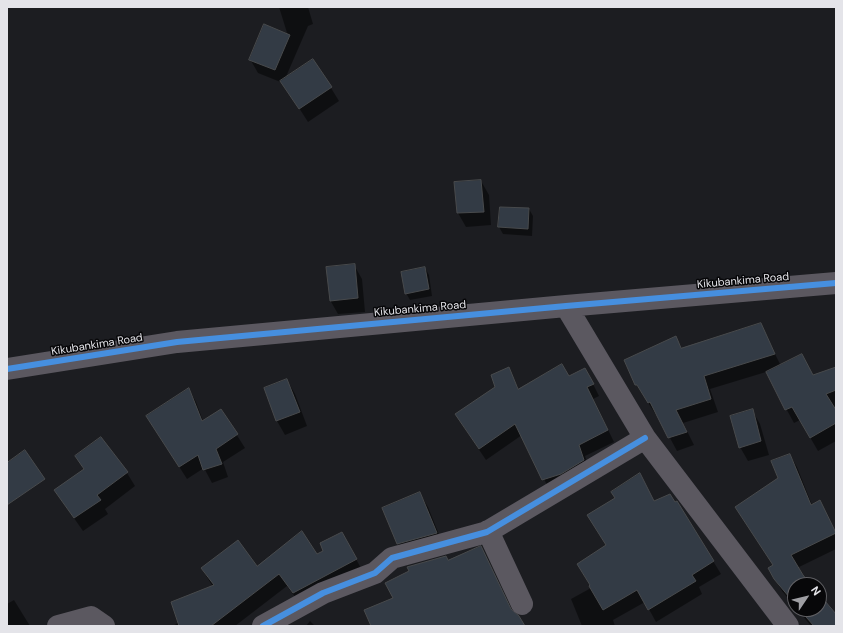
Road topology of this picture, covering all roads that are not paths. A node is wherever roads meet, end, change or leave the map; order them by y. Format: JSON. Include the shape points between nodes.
{"nodes":[{"id":1,"x":836,"y":283,"type":"edge"},
{"id":2,"x":566,"y":306,"type":"junction"},
{"id":3,"x":7,"y":369,"type":"edge"},
{"id":4,"x":645,"y":438,"type":"junction"},
{"id":5,"x":488,"y":531,"type":"junction"},
{"id":6,"x":522,"y":604,"type":"dead end"},
{"id":7,"x":58,"y":626,"type":"edge"},
{"id":8,"x":104,"y":626,"type":"edge"},
{"id":9,"x":263,"y":626,"type":"edge"},
{"id":10,"x":788,"y":626,"type":"edge"}],
"edges":[{"from":1,"to":2,"type":"street","name":"Kikubankima Road"},
{"from":2,"to":3,"type":"street","name":"Kikubankima Road","via":[[177,342]]},
{"from":2,"to":4,"type":"street"},
{"from":4,"to":5,"type":"street"},
{"from":4,"to":10,"type":"street"},
{"from":5,"to":6,"type":"street"},
{"from":5,"to":9,"type":"street","via":[[392,558],[375,573],[322,593]]},
{"from":7,"to":8,"type":"street","via":[[91,617]]}]}
